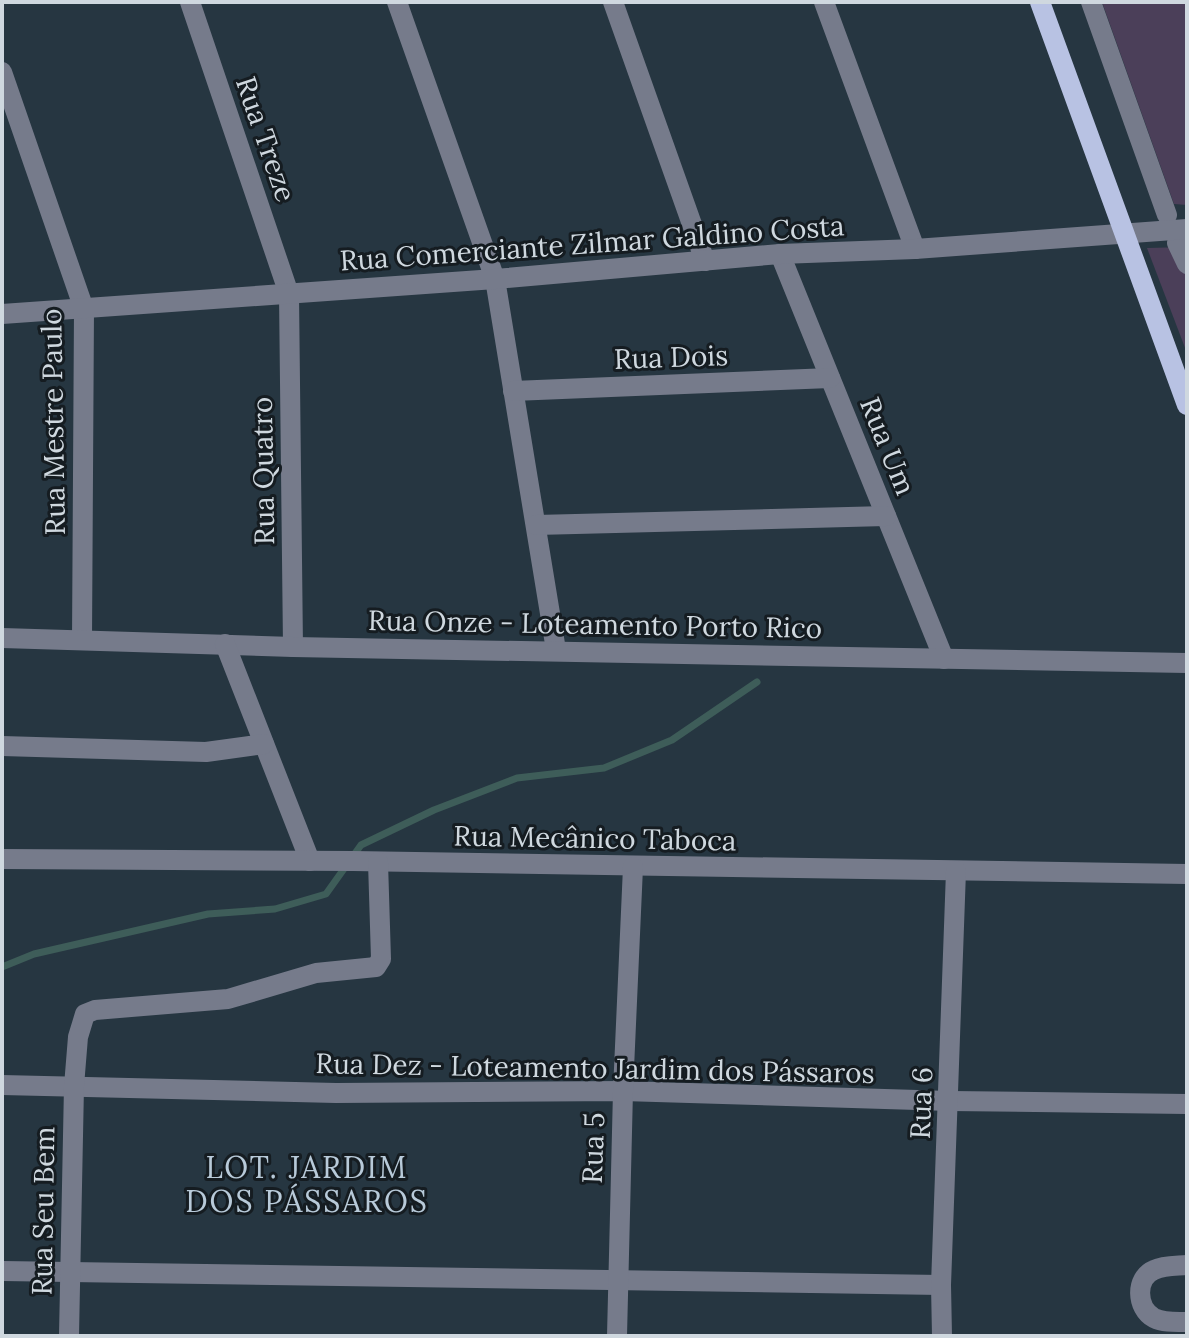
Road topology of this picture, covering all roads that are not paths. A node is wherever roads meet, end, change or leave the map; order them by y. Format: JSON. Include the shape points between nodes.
{"nodes":[{"id":1,"x":190,"y":2,"type":"edge"},
{"id":2,"x":397,"y":2,"type":"edge"},
{"id":3,"x":613,"y":2,"type":"edge"},
{"id":4,"x":824,"y":2,"type":"edge"},
{"id":5,"x":1040,"y":2,"type":"edge"},
{"id":6,"x":1091,"y":2,"type":"edge"},
{"id":7,"x":2,"y":72,"type":"edge"},
{"id":8,"x":1167,"y":215,"type":"dead end"},
{"id":9,"x":1125,"y":233,"type":"junction"},
{"id":10,"x":1182,"y":236,"type":"edge"},
{"id":11,"x":915,"y":249,"type":"junction"},
{"id":12,"x":780,"y":254,"type":"junction"},
{"id":13,"x":705,"y":261,"type":"junction"},
{"id":14,"x":1187,"y":264,"type":"edge"},
{"id":15,"x":495,"y":279,"type":"junction"},
{"id":16,"x":289,"y":294,"type":"junction"},
{"id":17,"x":84,"y":309,"type":"junction"},
{"id":18,"x":2,"y":314,"type":"edge"},
{"id":19,"x":830,"y":378,"type":"junction"},
{"id":20,"x":513,"y":391,"type":"junction"},
{"id":21,"x":1187,"y":405,"type":"edge"},
{"id":22,"x":886,"y":516,"type":"junction"},
{"id":23,"x":536,"y":525,"type":"junction"},
{"id":24,"x":2,"y":638,"type":"edge"},
{"id":25,"x":82,"y":640,"type":"junction"},
{"id":26,"x":225,"y":644,"type":"junction"},
{"id":27,"x":293,"y":647,"type":"junction"},
{"id":28,"x":556,"y":650,"type":"junction"},
{"id":29,"x":944,"y":659,"type":"junction"},
{"id":30,"x":1187,"y":663,"type":"edge"},
{"id":31,"x":264,"y":744,"type":"junction"},
{"id":32,"x":2,"y":746,"type":"edge"},
{"id":33,"x":2,"y":859,"type":"edge"},
{"id":34,"x":310,"y":861,"type":"junction"},
{"id":35,"x":378,"y":862,"type":"junction"},
{"id":36,"x":633,"y":867,"type":"junction"},
{"id":37,"x":956,"y":871,"type":"junction"},
{"id":38,"x":1187,"y":874,"type":"edge"},
{"id":39,"x":2,"y":1085,"type":"edge"},
{"id":40,"x":74,"y":1086,"type":"junction"},
{"id":41,"x":623,"y":1091,"type":"junction"},
{"id":42,"x":950,"y":1101,"type":"junction"},
{"id":43,"x":1187,"y":1104,"type":"edge"},
{"id":44,"x":1187,"y":1265,"type":"edge"},
{"id":45,"x":2,"y":1271,"type":"edge"},
{"id":46,"x":70,"y":1272,"type":"junction"},
{"id":47,"x":618,"y":1281,"type":"junction"},
{"id":48,"x":941,"y":1285,"type":"junction"},
{"id":49,"x":1187,"y":1322,"type":"edge"},
{"id":50,"x":69,"y":1336,"type":"edge"},
{"id":51,"x":617,"y":1336,"type":"edge"},
{"id":52,"x":942,"y":1336,"type":"edge"}],
"edges":[{"from":1,"to":16,"type":"street","name":"Rua Treze"},
{"from":2,"to":15,"type":"street"},
{"from":3,"to":13,"type":"street"},
{"from":4,"to":11,"type":"street"},
{"from":5,"to":9,"type":"main road"},
{"from":6,"to":8,"type":"street"},
{"from":7,"to":17,"type":"street","name":"Rua Mestre Paulo"},
{"from":9,"to":10,"type":"street","name":"Rua Comerciante Zilmar Galdino Costa"},
{"from":9,"to":11,"type":"street","name":"Rua Comerciante Zilmar Galdino Costa"},
{"from":9,"to":21,"type":"main road"},
{"from":10,"to":14,"type":"street"},
{"from":11,"to":12,"type":"street","name":"Rua Comerciante Zilmar Galdino Costa"},
{"from":12,"to":13,"type":"street","name":"Rua Comerciante Zilmar Galdino Costa"},
{"from":12,"to":19,"type":"street","name":"Rua Um"},
{"from":13,"to":15,"type":"street","name":"Rua Comerciante Zilmar Galdino Costa"},
{"from":15,"to":16,"type":"street","name":"Rua Comerciante Zilmar Galdino Costa"},
{"from":15,"to":20,"type":"street"},
{"from":16,"to":17,"type":"street","name":"Rua Comerciante Zilmar Galdino Costa"},
{"from":16,"to":27,"type":"street","name":"Rua Quatro"},
{"from":17,"to":18,"type":"street","name":"Rua Comerciante Zilmar Galdino Costa"},
{"from":17,"to":25,"type":"street","name":"Rua Mestre Paulo"},
{"from":19,"to":20,"type":"street","name":"Rua Dois"},
{"from":19,"to":22,"type":"street","name":"Rua Um"},
{"from":20,"to":23,"type":"street"},
{"from":22,"to":23,"type":"street"},
{"from":22,"to":29,"type":"street","name":"Rua Um"},
{"from":23,"to":28,"type":"street"},
{"from":24,"to":25,"type":"street","name":"Rua Onze - Loteamento Porto Rico"},
{"from":25,"to":26,"type":"street","name":"Rua Onze - Loteamento Porto Rico"},
{"from":26,"to":27,"type":"street","name":"Rua Onze - Loteamento Porto Rico"},
{"from":26,"to":31,"type":"street"},
{"from":27,"to":28,"type":"street","name":"Rua Onze - Loteamento Porto Rico"},
{"from":28,"to":29,"type":"street","name":"Rua Onze - Loteamento Porto Rico"},
{"from":29,"to":30,"type":"street","name":"Rua Onze - Loteamento Porto Rico"},
{"from":31,"to":32,"type":"street","via":[[206,752]]},
{"from":31,"to":34,"type":"street"},
{"from":33,"to":34,"type":"street","name":"Rua Mecânico Taboca"},
{"from":34,"to":35,"type":"street","name":"Rua Mecânico Taboca"},
{"from":35,"to":36,"type":"street","name":"Rua Mecânico Taboca"},
{"from":35,"to":40,"type":"street","name":"Rua Seu Bem","via":[[381,959],[376,967],[316,973],[228,999],[88,1012],[78,1037]]},
{"from":36,"to":37,"type":"street","name":"Rua Mecânico Taboca"},
{"from":36,"to":41,"type":"street","name":"Rua 5"},
{"from":37,"to":38,"type":"street","name":"Rua Mecânico Taboca"},
{"from":37,"to":42,"type":"street","name":"Rua 6"},
{"from":39,"to":40,"type":"street","name":"Rua Dez - Loteamento Jardim dos Pássaros"},
{"from":40,"to":41,"type":"street","name":"Rua Dez - Loteamento Jardim dos Pássaros","via":[[336,1093]]},
{"from":40,"to":46,"type":"street","name":"Rua Seu Bem"},
{"from":41,"to":42,"type":"street","name":"Rua Dez - Loteamento Jardim dos Pássaros"},
{"from":41,"to":47,"type":"street","name":"Rua 5"},
{"from":42,"to":43,"type":"street","name":"Rua Dez - Loteamento Jardim dos Pássaros"},
{"from":42,"to":48,"type":"street","name":"Rua 6"},
{"from":44,"to":49,"type":"street","via":[[1148,1273],[1140,1294],[1144,1309],[1154,1318]]},
{"from":45,"to":46,"type":"street"},
{"from":46,"to":47,"type":"street"},
{"from":46,"to":50,"type":"street","name":"Rua Seu Bem"},
{"from":47,"to":48,"type":"street"},
{"from":47,"to":51,"type":"street","name":"Rua 5"},
{"from":48,"to":52,"type":"street","name":"Rua 6"}]}
